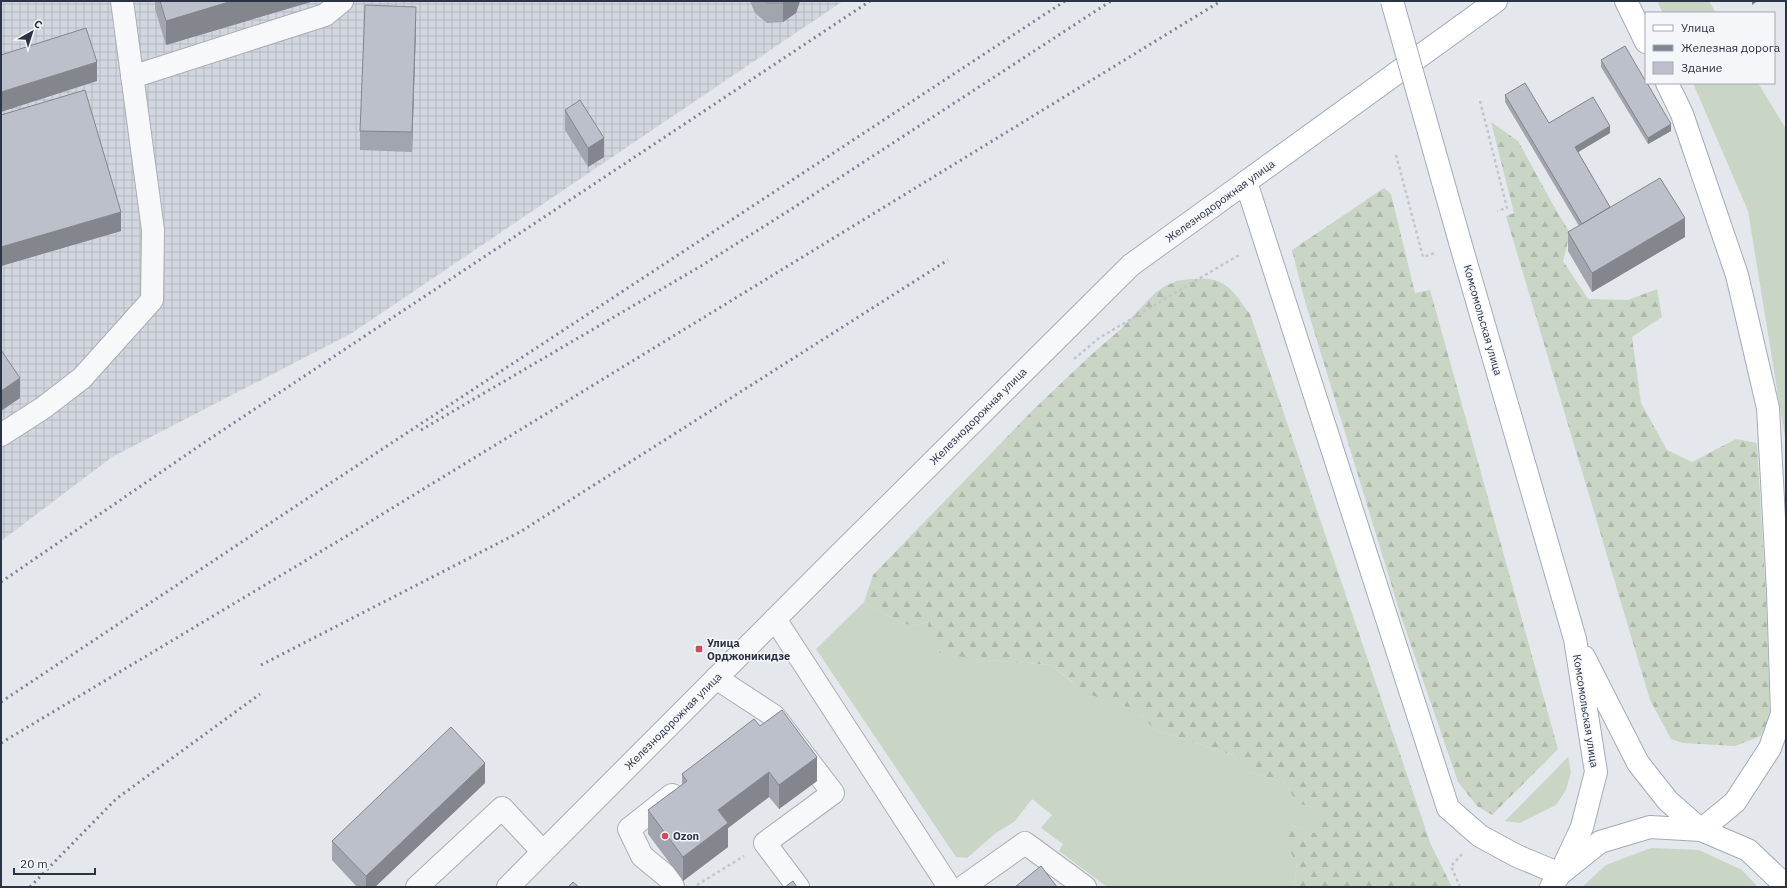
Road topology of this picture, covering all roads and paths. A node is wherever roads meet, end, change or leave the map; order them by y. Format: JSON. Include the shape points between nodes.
{"nodes":[{"id":1,"x":122,"y":1,"type":"edge"},
{"id":2,"x":342,"y":1,"type":"edge"},
{"id":3,"x":1392,"y":1,"type":"edge"},
{"id":4,"x":1496,"y":1,"type":"edge"},
{"id":5,"x":1626,"y":1,"type":"edge"},
{"id":6,"x":1645,"y":40,"type":"edge"},
{"id":7,"x":132,"y":77,"type":"junction"},
{"id":8,"x":1667,"y":84,"type":"edge"},
{"id":9,"x":1480,"y":101,"type":"dead end"},
{"id":10,"x":1396,"y":155,"type":"dead end"},
{"id":11,"x":1246,"y":182,"type":"junction"},
{"id":12,"x":1496,"y":211,"type":"dead end"},
{"id":13,"x":1435,"y":253,"type":"dead end"},
{"id":14,"x":1239,"y":255,"type":"dead end"},
{"id":15,"x":1069,"y":364,"type":"dead end"},
{"id":16,"x":1,"y":435,"type":"edge"},
{"id":17,"x":775,"y":619,"type":"junction"},
{"id":18,"x":1575,"y":638,"type":"junction"},
{"id":19,"x":716,"y":678,"type":"junction"},
{"id":20,"x":774,"y":716,"type":"junction"},
{"id":21,"x":755,"y":731,"type":"edge"},
{"id":22,"x":685,"y":785,"type":"edge"},
{"id":23,"x":1701,"y":830,"type":"junction"},
{"id":24,"x":1480,"y":836,"type":"junction"},
{"id":25,"x":765,"y":843,"type":"junction"},
{"id":26,"x":543,"y":852,"type":"junction"},
{"id":27,"x":1555,"y":880,"type":"edge"},
{"id":28,"x":1786,"y":886,"type":"edge"},
{"id":29,"x":418,"y":887,"type":"edge"},
{"id":30,"x":508,"y":887,"type":"edge"},
{"id":31,"x":673,"y":887,"type":"edge"},
{"id":32,"x":694,"y":887,"type":"edge"},
{"id":33,"x":798,"y":887,"type":"edge"},
{"id":34,"x":949,"y":887,"type":"edge"},
{"id":35,"x":963,"y":887,"type":"edge"},
{"id":36,"x":1086,"y":887,"type":"edge"},
{"id":37,"x":1460,"y":887,"type":"edge"}],
"edges":[{"from":1,"to":7,"type":"street"},
{"from":2,"to":7,"type":"street","via":[[325,15]]},
{"from":3,"to":18,"type":"main road","name":"Комсомольская улица","bridge":true},
{"from":4,"to":11,"type":"main road","name":"Железнодорожная улица"},
{"from":5,"to":6,"type":"main road"},
{"from":7,"to":16,"type":"street","via":[[153,230],[152,300],[82,378],[43,408]]},
{"from":8,"to":23,"type":"main road","via":[[1682,114],[1737,275],[1768,408],[1778,591],[1782,714],[1770,748],[1735,802]]},
{"from":9,"to":12,"type":"path","via":[[1507,208]]},
{"from":10,"to":13,"type":"path","via":[[1423,257]]},
{"from":11,"to":17,"type":"street","name":"Железнодорожная улица","via":[[1131,265]]},
{"from":11,"to":24,"type":"main road","via":[[1448,808]]},
{"from":14,"to":15,"type":"path","via":[[1099,338]]},
{"from":17,"to":19,"type":"street","name":"Железнодорожная улица"},
{"from":17,"to":34,"type":"street"},
{"from":18,"to":23,"type":"main road","name":"Комсомольская улица","via":[[1638,763],[1668,800]]},
{"from":18,"to":27,"type":"main road","name":"Комсомольская улица","via":[[1596,772],[1582,827]]},
{"from":19,"to":20,"type":"street"},
{"from":19,"to":26,"type":"street","name":"Железнодорожная улица"},
{"from":20,"to":21,"type":"street"},
{"from":20,"to":25,"type":"street","via":[[833,793]]},
{"from":22,"to":31,"type":"street","via":[[629,829],[642,856],[670,879]]},
{"from":23,"to":27,"type":"main road","via":[[1650,827],[1600,842]]},
{"from":23,"to":28,"type":"main road","via":[[1748,850]]},
{"from":24,"to":27,"type":"main road"},
{"from":24,"to":37,"type":"path","via":[[1451,866]]},
{"from":25,"to":32,"type":"path"},
{"from":25,"to":33,"type":"street"},
{"from":26,"to":29,"type":"street","via":[[502,808]]},
{"from":26,"to":30,"type":"street","name":"Железнодорожная улица"},
{"from":35,"to":36,"type":"street","via":[[1025,843]]}]}
